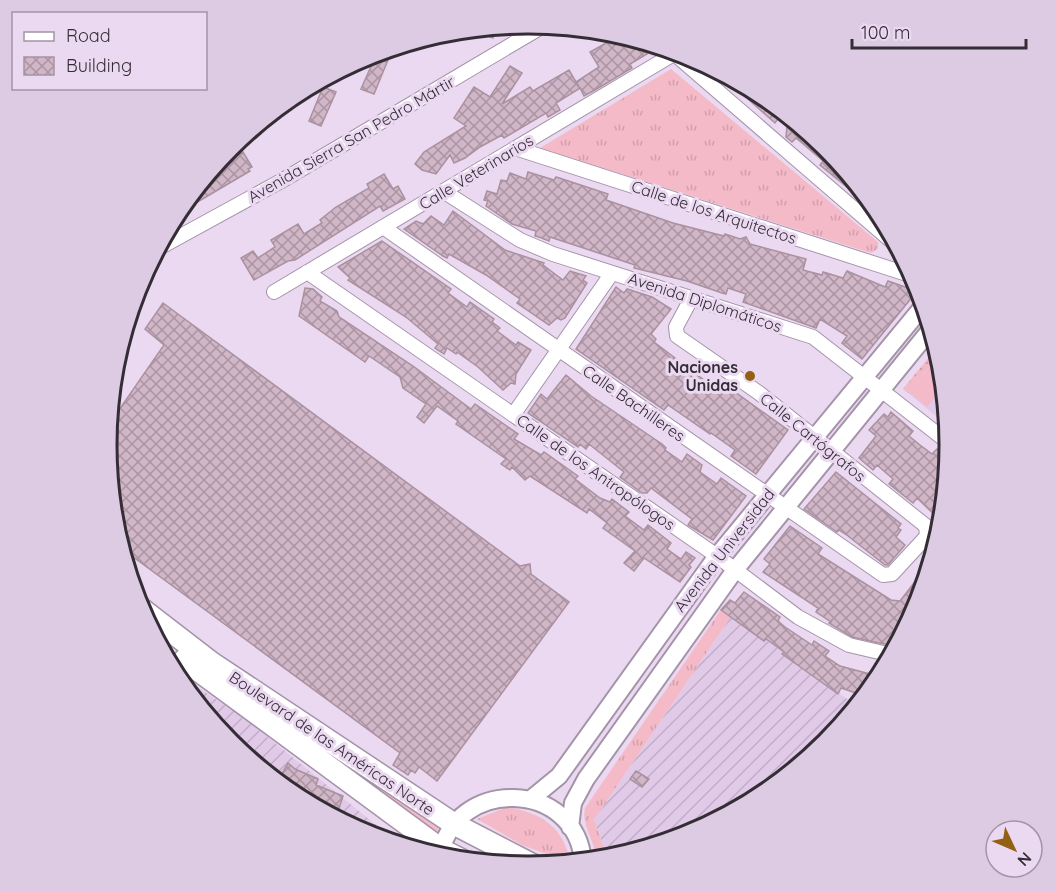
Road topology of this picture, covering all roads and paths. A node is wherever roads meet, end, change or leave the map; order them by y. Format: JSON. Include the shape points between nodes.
{"nodes":[{"id":1,"x":529,"y":34,"type":"edge"},
{"id":2,"x":665,"y":58,"type":"edge"},
{"id":3,"x":692,"y":69,"type":"edge"},
{"id":4,"x":515,"y":148,"type":"junction"},
{"id":5,"x":443,"y":191,"type":"junction"},
{"id":6,"x":383,"y":227,"type":"junction"},
{"id":7,"x":876,"y":227,"type":"edge"},
{"id":8,"x":171,"y":241,"type":"edge"},
{"id":9,"x":307,"y":272,"type":"junction"},
{"id":10,"x":901,"y":272,"type":"edge"},
{"id":11,"x":612,"y":273,"type":"junction"},
{"id":12,"x":274,"y":292,"type":"dead end"},
{"id":13,"x":690,"y":299,"type":"junction"},
{"id":14,"x":917,"y":313,"type":"edge"},
{"id":15,"x":924,"y":337,"type":"edge"},
{"id":16,"x":558,"y":350,"type":"junction"},
{"id":17,"x":865,"y":376,"type":"junction"},
{"id":18,"x":882,"y":389,"type":"junction"},
{"id":19,"x":513,"y":415,"type":"junction"},
{"id":20,"x":939,"y":435,"type":"edge"},
{"id":21,"x":814,"y":438,"type":"junction"},
{"id":22,"x":830,"y":452,"type":"junction"},
{"id":23,"x":767,"y":495,"type":"junction"},
{"id":24,"x":785,"y":508,"type":"junction"},
{"id":25,"x":717,"y":556,"type":"junction"},
{"id":26,"x":735,"y":570,"type":"junction"},
{"id":27,"x":888,"y":575,"type":"joint"},
{"id":28,"x":157,"y":622,"type":"edge"},
{"id":29,"x":172,"y":651,"type":"edge"},
{"id":30,"x":883,"y":652,"type":"edge"},
{"id":31,"x":531,"y":799,"type":"junction"},
{"id":32,"x":454,"y":824,"type":"junction"},
{"id":33,"x":570,"y":827,"type":"junction"},
{"id":34,"x":429,"y":844,"type":"edge"},
{"id":35,"x":443,"y":848,"type":"edge"},
{"id":36,"x":581,"y":853,"type":"edge"},
{"id":37,"x":516,"y":856,"type":"edge"}],
"edges":[{"from":1,"to":8,"type":"street","name":"Avenida Sierra San Pedro Mártir"},
{"from":2,"to":4,"type":"street","name":"Calle Veterinarios"},
{"from":3,"to":7,"type":"street"},
{"from":4,"to":5,"type":"street","name":"Calle Veterinarios"},
{"from":4,"to":10,"type":"street","name":"Calle de los Arquitectos"},
{"from":5,"to":6,"type":"street","name":"Calle Veterinarios"},
{"from":5,"to":11,"type":"street","name":"Avenida Diplomáticos","via":[[520,240]]},
{"from":6,"to":9,"type":"street","name":"Calle Veterinarios"},
{"from":6,"to":16,"type":"street","name":"Calle Bachilleres"},
{"from":9,"to":12,"type":"street","name":"Calle Veterinarios"},
{"from":9,"to":19,"type":"street","name":"Calle de los Antropólogos"},
{"from":11,"to":13,"type":"street","name":"Avenida Diplomáticos"},
{"from":11,"to":16,"type":"street"},
{"from":13,"to":17,"type":"street","name":"Avenida Diplomáticos","via":[[813,337]]},
{"from":13,"to":21,"type":"street","name":"Calle Cartógrafos","via":[[676,327],[678,336]]},
{"from":14,"to":17,"type":"street","name":"Avenida Universidad"},
{"from":15,"to":18,"type":"street","name":"Avenida Universidad"},
{"from":16,"to":19,"type":"street"},
{"from":16,"to":23,"type":"street","name":"Calle Bachilleres"},
{"from":17,"to":18,"type":"street","name":"Avenida Diplomáticos"},
{"from":17,"to":21,"type":"street","name":"Avenida Universidad"},
{"from":18,"to":20,"type":"street","name":"Avenida Diplomáticos"},
{"from":18,"to":22,"type":"street","name":"Avenida Universidad"},
{"from":19,"to":25,"type":"street","name":"Calle de los Antropólogos"},
{"from":21,"to":22,"type":"street","name":"Calle Cartógrafos"},
{"from":21,"to":23,"type":"street","name":"Avenida Universidad"},
{"from":22,"to":24,"type":"street","name":"Avenida Universidad"},
{"from":22,"to":27,"type":"street","name":"Calle Cartógrafos","via":[[926,526],[927,536]]},
{"from":23,"to":24,"type":"street","name":"Calle Bachilleres"},
{"from":23,"to":25,"type":"street","name":"Avenida Universidad"},
{"from":24,"to":26,"type":"street","name":"Avenida Universidad"},
{"from":24,"to":27,"type":"street","name":"Calle Bachilleres"},
{"from":25,"to":26,"type":"street","name":"Calle de los Antropólogos"},
{"from":25,"to":31,"type":"street","name":"Avenida Universidad","via":[[574,755],[547,788]]},
{"from":26,"to":30,"type":"street","name":"Calle de los Antropólogos","via":[[831,637]]},
{"from":26,"to":33,"type":"street","name":"Avenida Universidad","via":[[586,778],[573,803]]},
{"from":28,"to":32,"type":"main road","name":"Boulevard de las Américas Norte"},
{"from":29,"to":34,"type":"main road","name":"Boulevard de las Américas Norte"},
{"from":31,"to":32,"type":"street","via":[[489,801],[466,812]]},
{"from":31,"to":33,"type":"street","via":[[553,810]]},
{"from":32,"to":35,"type":"street"},
{"from":32,"to":37,"type":"main road","name":"Boulevard de las Américas Norte"},
{"from":33,"to":36,"type":"street"}]}
